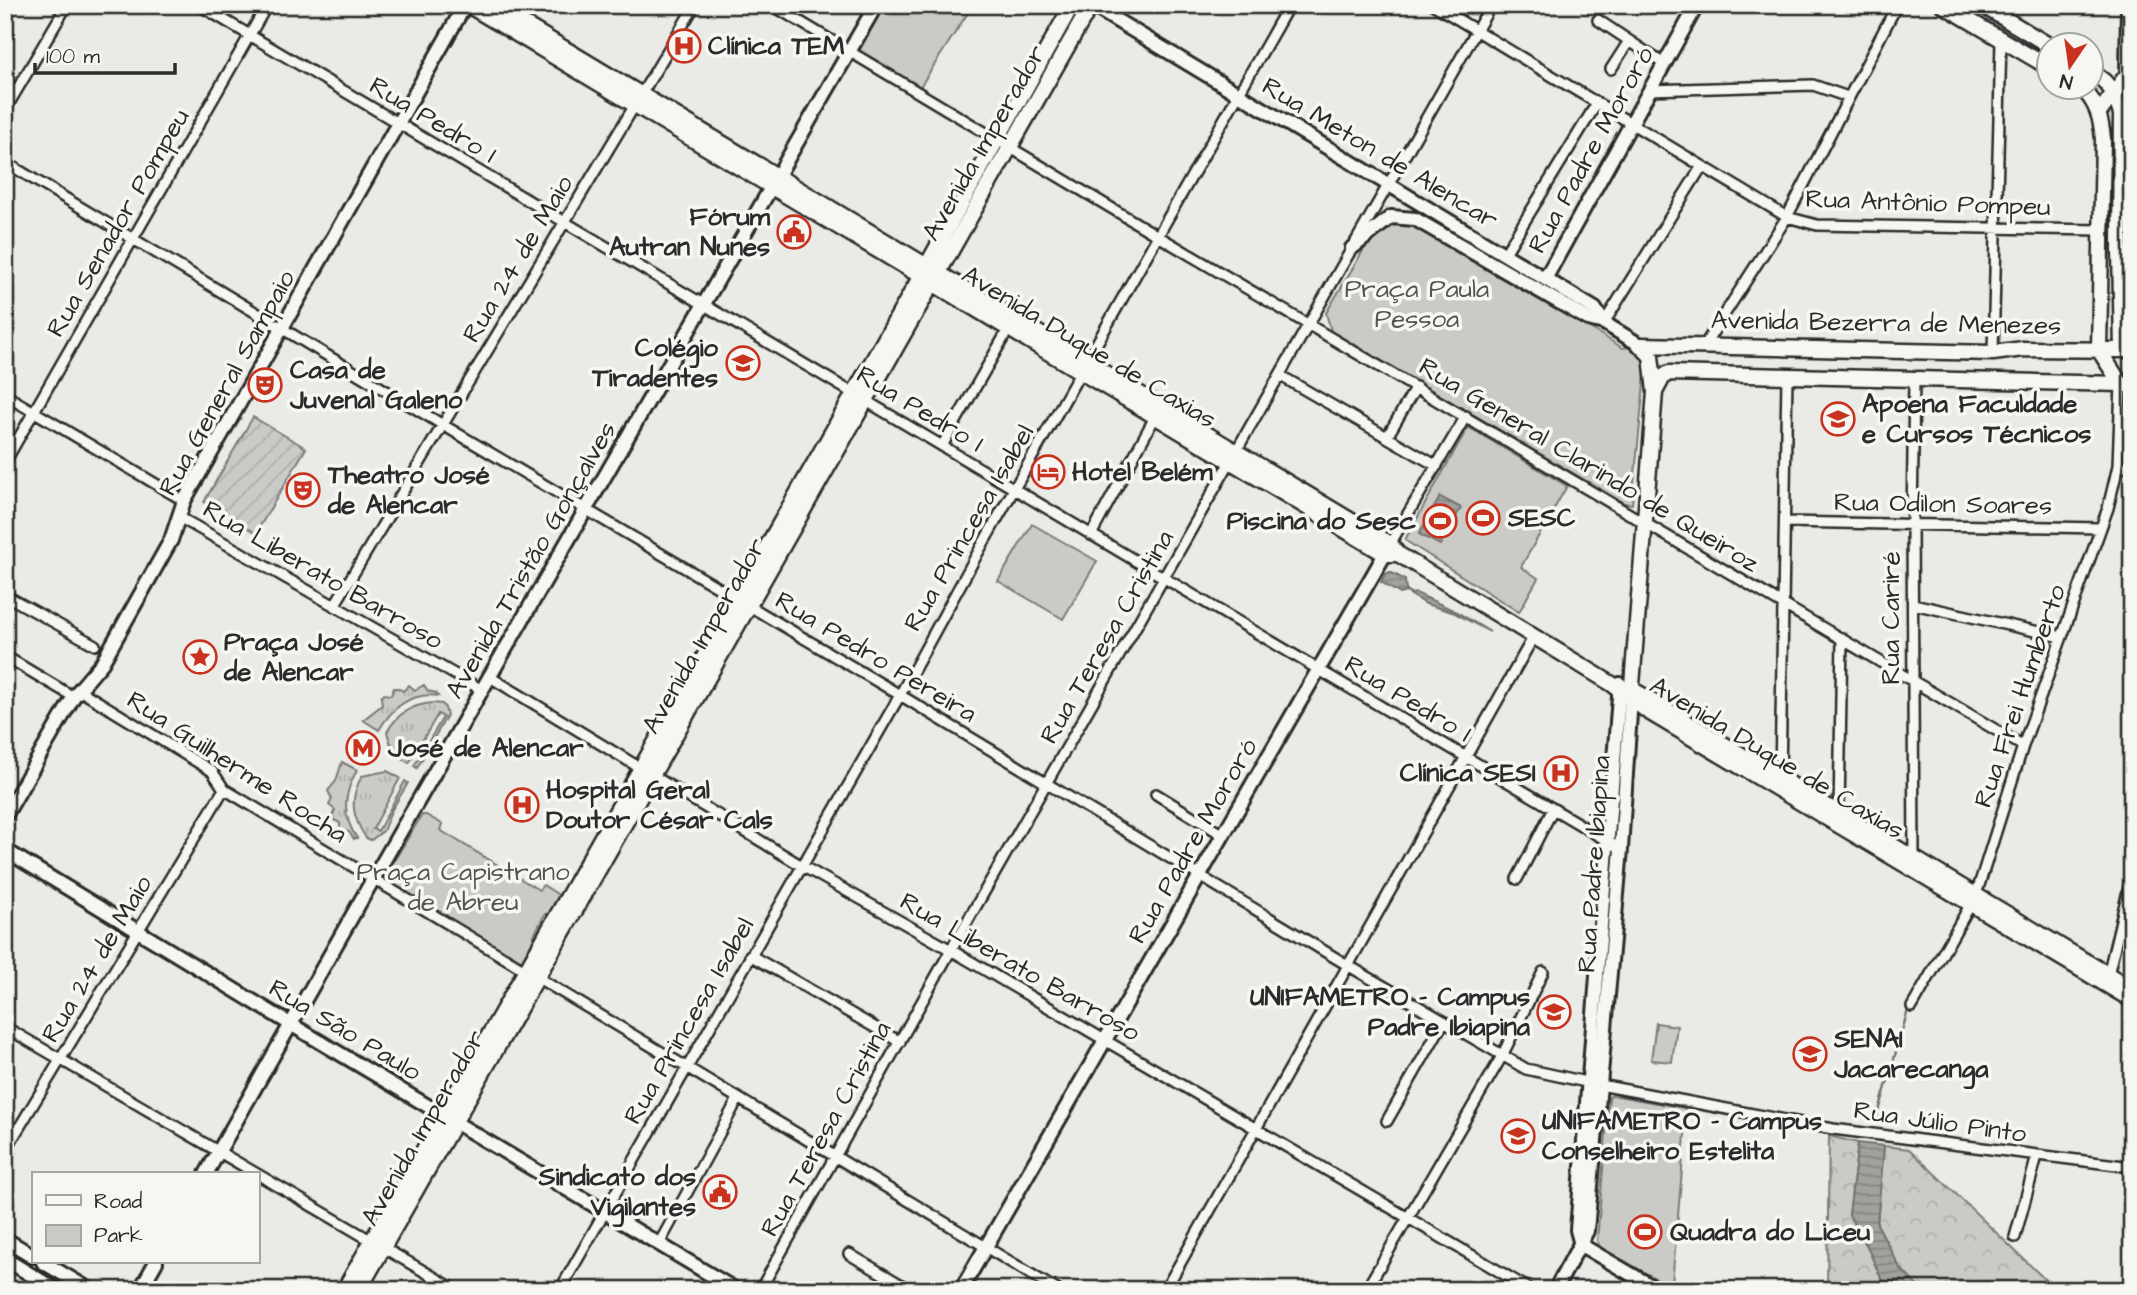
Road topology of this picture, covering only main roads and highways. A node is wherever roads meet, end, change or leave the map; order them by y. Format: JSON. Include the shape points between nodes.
{"nodes":[{"id":1,"x":467,"y":5,"type":"edge"},
{"id":2,"x":492,"y":5,"type":"edge"},
{"id":3,"x":1072,"y":5,"type":"edge"},
{"id":4,"x":1091,"y":5,"type":"edge"},
{"id":5,"x":1943,"y":5,"type":"edge"},
{"id":6,"x":1982,"y":5,"type":"edge"},
{"id":7,"x":2036,"y":38,"type":"edge"},
{"id":8,"x":2021,"y":51,"type":"junction"},
{"id":9,"x":2036,"y":53,"type":"edge"},
{"id":10,"x":2036,"y":60,"type":"edge"},
{"id":11,"x":2129,"y":75,"type":"edge"},
{"id":12,"x":2106,"y":84,"type":"edge"},
{"id":13,"x":2106,"y":98,"type":"edge"},
{"id":14,"x":639,"y":100,"type":"junction"},
{"id":15,"x":2098,"y":102,"type":"edge"},
{"id":16,"x":2098,"y":102,"type":"edge"},
{"id":17,"x":2099,"y":113,"type":"junction"},
{"id":18,"x":2126,"y":250,"type":"edge"},
{"id":19,"x":2126,"y":268,"type":"edge"},
{"id":20,"x":930,"y":274,"type":"junction"},
{"id":21,"x":1640,"y":345,"type":"joint"},
{"id":22,"x":2099,"y":350,"type":"junction"},
{"id":23,"x":2127,"y":350,"type":"edge"},
{"id":24,"x":1085,"y":367,"type":"junction"},
{"id":25,"x":2126,"y":385,"type":"edge"},
{"id":26,"x":1655,"y":392,"type":"junction"},
{"id":27,"x":1234,"y":456,"type":"junction"},
{"id":28,"x":1626,"y":690,"type":"junction"},
{"id":29,"x":1857,"y":829,"type":"junction"},
{"id":30,"x":1973,"y":900,"type":"junction"},
{"id":31,"x":2132,"y":989,"type":"edge"},
{"id":32,"x":2132,"y":1000,"type":"edge"},
{"id":33,"x":378,"y":1244,"type":"junction"},
{"id":34,"x":344,"y":1290,"type":"edge"},
{"id":35,"x":359,"y":1290,"type":"edge"}],
"edges":[{"from":1,"to":14,"type":"main road","name":"Avenida Duque de Caxias"},
{"from":2,"to":14,"type":"main road","name":"Avenida Duque de Caxias"},
{"from":3,"to":20,"type":"main road","name":"Avenida Imperador","via":[[997,139]]},
{"from":4,"to":20,"type":"main road","name":"Avenida Imperador"},
{"from":5,"to":8,"type":"main road"},
{"from":6,"to":7,"type":"main road"},
{"from":8,"to":9,"type":"main road"},
{"from":8,"to":10,"type":"main road"},
{"from":11,"to":12,"type":"main road"},
{"from":13,"to":18,"type":"main road","via":[[2121,114]]},
{"from":14,"to":20,"type":"main road","name":"Avenida Duque de Caxias"},
{"from":15,"to":17,"type":"main road"},
{"from":16,"to":17,"type":"main road"},
{"from":17,"to":22,"type":"main road","via":[[2103,139]]},
{"from":18,"to":19,"type":"main road"},
{"from":19,"to":23,"type":"main road"},
{"from":20,"to":24,"type":"main road","name":"Avenida Duque de Caxias"},
{"from":20,"to":24,"type":"main road","name":"Avenida Duque de Caxias","via":[[1009,328]]},
{"from":20,"to":33,"type":"main road","name":"Avenida Imperador"},
{"from":21,"to":22,"type":"main road","name":"Avenida Bezerra de Menezes","via":[[1993,353]]},
{"from":21,"to":26,"type":"main road","name":"Rua Padre Ibiapina","via":[[1650,356]]},
{"from":22,"to":23,"type":"main road","name":"Avenida Bezerra de Menezes"},
{"from":22,"to":25,"type":"main road"},
{"from":24,"to":27,"type":"main road","name":"Avenida Duque de Caxias"},
{"from":24,"to":27,"type":"main road","name":"Avenida Duque de Caxias","via":[[1156,416]]},
{"from":25,"to":26,"type":"main road","name":"Avenida Bezerra de Menezes","via":[[1669,373]]},
{"from":26,"to":28,"type":"main road","name":"Rua Padre Ibiapina"},
{"from":27,"to":28,"type":"main road","name":"Avenida Duque de Caxias"},
{"from":28,"to":29,"type":"main road","name":"Avenida Duque de Caxias","via":[[1839,812]]},
{"from":28,"to":29,"type":"main road","name":"Avenida Duque de Caxias","via":[[1647,711]]},
{"from":29,"to":30,"type":"main road","name":"Avenida Duque de Caxias"},
{"from":29,"to":30,"type":"main road","name":"Avenida Duque de Caxias","via":[[1914,857]]},
{"from":30,"to":31,"type":"main road","name":"Avenida Duque de Caxias"},
{"from":30,"to":32,"type":"main road","name":"Avenida Duque de Caxias"},
{"from":33,"to":34,"type":"main road","name":"Avenida Imperador"},
{"from":33,"to":35,"type":"main road","name":"Avenida Imperador"}]}
